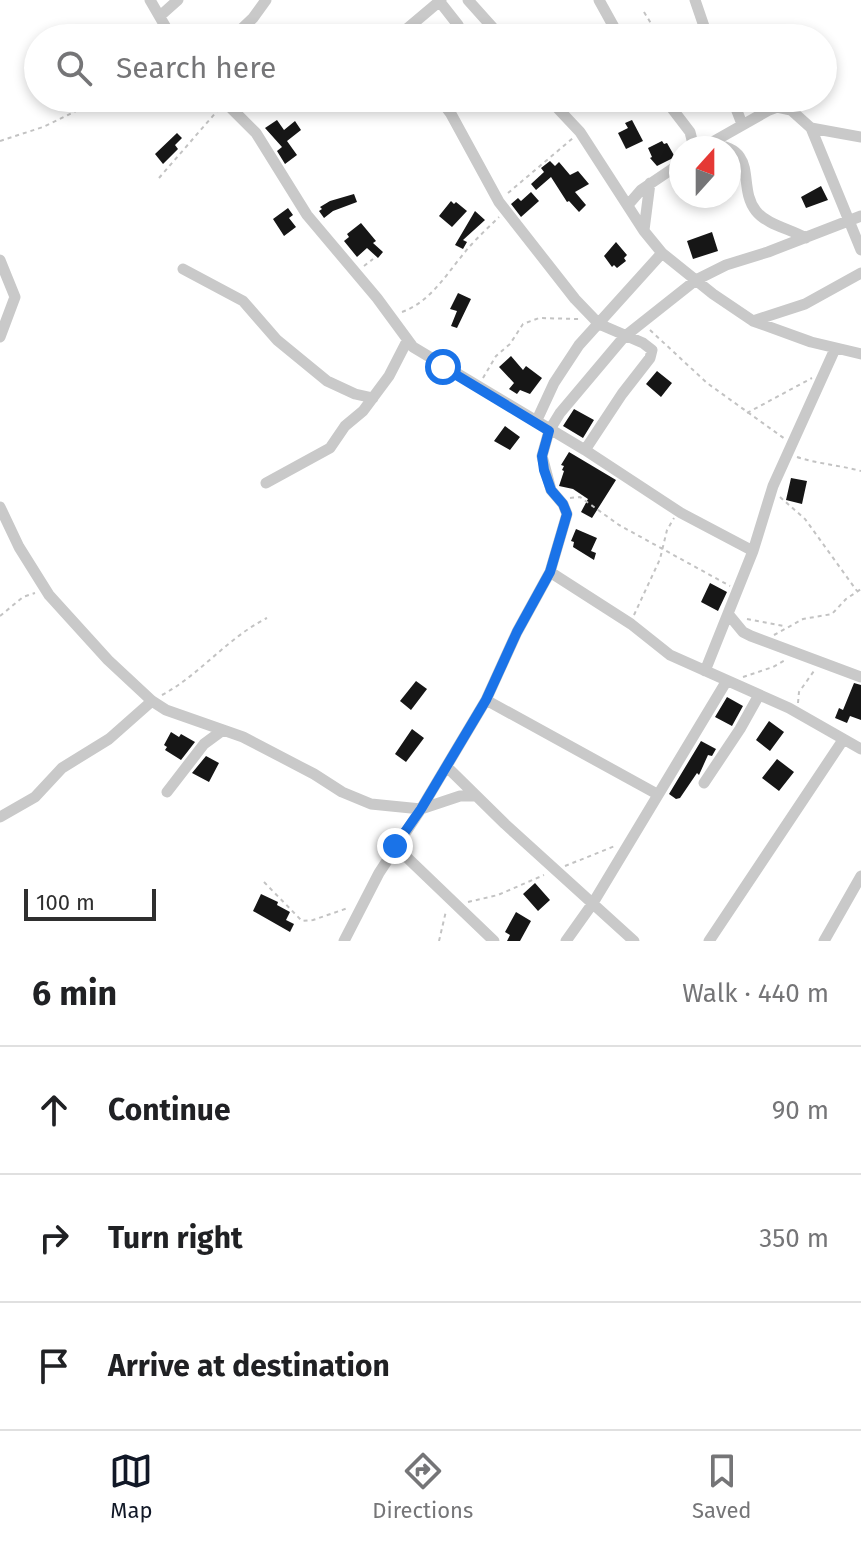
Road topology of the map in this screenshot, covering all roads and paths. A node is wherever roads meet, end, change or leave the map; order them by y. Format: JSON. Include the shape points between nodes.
{"nodes":[{"id":1,"x":150,"y":0,"type":"edge"},
{"id":2,"x":178,"y":0,"type":"edge"},
{"id":3,"x":266,"y":0,"type":"edge"},
{"id":4,"x":468,"y":0,"type":"edge"},
{"id":5,"x":599,"y":0,"type":"edge"},
{"id":6,"x":695,"y":0,"type":"edge"},
{"id":7,"x":440,"y":1,"type":"edge"},
{"id":8,"x":644,"y":12,"type":"dead end"},
{"id":9,"x":160,"y":16,"type":"junction"},
{"id":10,"x":164,"y":24,"type":"edge"},
{"id":11,"x":247,"y":24,"type":"edge"},
{"id":12,"x":413,"y":24,"type":"edge"},
{"id":13,"x":457,"y":24,"type":"edge"},
{"id":14,"x":489,"y":24,"type":"edge"},
{"id":15,"x":612,"y":24,"type":"edge"},
{"id":16,"x":651,"y":24,"type":"edge"},
{"id":17,"x":703,"y":24,"type":"edge"},
{"id":18,"x":74,"y":112,"type":"edge"},
{"id":19,"x":214,"y":112,"type":"edge"},
{"id":20,"x":236,"y":112,"type":"edge"},
{"id":21,"x":450,"y":112,"type":"edge"},
{"id":22,"x":561,"y":112,"type":"edge"},
{"id":23,"x":675,"y":112,"type":"edge"},
{"id":24,"x":737,"y":112,"type":"edge"},
{"id":25,"x":767,"y":112,"type":"edge"},
{"id":26,"x":792,"y":112,"type":"edge"},
{"id":27,"x":742,"y":124,"type":"junction"},
{"id":28,"x":811,"y":128,"type":"junction"},
{"id":29,"x":580,"y":132,"type":"junction"},
{"id":30,"x":692,"y":136,"type":"edge"},
{"id":31,"x":722,"y":136,"type":"edge"},
{"id":32,"x":861,"y":137,"type":"edge"},
{"id":33,"x":0,"y":141,"type":"edge"},
{"id":34,"x":741,"y":162,"type":"edge"},
{"id":35,"x":669,"y":171,"type":"edge"},
{"id":36,"x":159,"y":178,"type":"dead end"},
{"id":37,"x":650,"y":183,"type":"junction"},
{"id":38,"x":628,"y":205,"type":"junction"},
{"id":39,"x":502,"y":207,"type":"junction"},
{"id":40,"x":861,"y":216,"type":"edge"},
{"id":41,"x":849,"y":220,"type":"junction"},
{"id":42,"x":644,"y":231,"type":"junction"},
{"id":43,"x":806,"y":238,"type":"junction"},
{"id":44,"x":861,"y":250,"type":"edge"},
{"id":45,"x":662,"y":253,"type":"junction"},
{"id":46,"x":0,"y":260,"type":"edge"},
{"id":47,"x":183,"y":269,"type":"dead end"},
{"id":48,"x":861,"y":273,"type":"edge"},
{"id":49,"x":696,"y":280,"type":"junction"},
{"id":50,"x":391,"y":319,"type":"junction"},
{"id":51,"x":753,"y":321,"type":"junction"},
{"id":52,"x":597,"y":322,"type":"junction"},
{"id":53,"x":643,"y":322,"type":"junction"},
{"id":54,"x":0,"y":337,"type":"edge"},
{"id":55,"x":624,"y":337,"type":"junction"},
{"id":56,"x":407,"y":341,"type":"junction"},
{"id":57,"x":835,"y":349,"type":"junction"},
{"id":58,"x":861,"y":354,"type":"edge"},
{"id":59,"x":824,"y":372,"type":"junction"},
{"id":60,"x":478,"y":386,"type":"junction"},
{"id":61,"x":373,"y":398,"type":"junction"},
{"id":62,"x":747,"y":413,"type":"junction"},
{"id":63,"x":536,"y":422,"type":"junction"},
{"id":64,"x":549,"y":431,"type":"junction"},
{"id":65,"x":793,"y":444,"type":"junction"},
{"id":66,"x":585,"y":450,"type":"junction"},
{"id":67,"x":785,"y":460,"type":"junction"},
{"id":68,"x":861,"y":471,"type":"edge"},
{"id":69,"x":266,"y":483,"type":"dead end"},
{"id":70,"x":773,"y":486,"type":"junction"},
{"id":71,"x":563,"y":504,"type":"junction"},
{"id":72,"x":0,"y":507,"type":"edge"},
{"id":73,"x":681,"y":513,"type":"junction"},
{"id":74,"x":663,"y":549,"type":"junction"},
{"id":75,"x":753,"y":551,"type":"junction"},
{"id":76,"x":550,"y":572,"type":"junction"},
{"id":77,"x":859,"y":590,"type":"edge"},
{"id":78,"x":738,"y":591,"type":"junction"},
{"id":79,"x":49,"y":595,"type":"junction"},
{"id":80,"x":0,"y":616,"type":"edge"},
{"id":81,"x":267,"y":618,"type":"dead end"},
{"id":82,"x":731,"y":618,"type":"junction"},
{"id":83,"x":631,"y":624,"type":"junction"},
{"id":84,"x":786,"y":627,"type":"junction"},
{"id":85,"x":758,"y":639,"type":"junction"},
{"id":86,"x":792,"y":653,"type":"junction"},
{"id":87,"x":820,"y":663,"type":"junction"},
{"id":88,"x":705,"y":671,"type":"junction"},
{"id":89,"x":861,"y":677,"type":"edge"},
{"id":90,"x":726,"y":682,"type":"junction"},
{"id":91,"x":759,"y":695,"type":"junction"},
{"id":92,"x":486,"y":700,"type":"junction"},
{"id":93,"x":152,"y":701,"type":"junction"},
{"id":94,"x":803,"y":715,"type":"junction"},
{"id":95,"x":223,"y":730,"type":"junction"},
{"id":96,"x":843,"y":740,"type":"junction"},
{"id":97,"x":861,"y":749,"type":"edge"},
{"id":98,"x":447,"y":767,"type":"junction"},
{"id":99,"x":704,"y":783,"type":"dead end"},
{"id":100,"x":167,"y":792,"type":"dead end"},
{"id":101,"x":657,"y":794,"type":"junction"},
{"id":102,"x":476,"y":796,"type":"junction"},
{"id":103,"x":421,"y":809,"type":"junction"},
{"id":104,"x":0,"y":817,"type":"edge"},
{"id":105,"x":631,"y":841,"type":"junction"},
{"id":106,"x":395,"y":846,"type":"junction"},
{"id":107,"x":555,"y":870,"type":"junction"},
{"id":108,"x":861,"y":876,"type":"edge"},
{"id":109,"x":264,"y":882,"type":"dead end"},
{"id":110,"x":452,"y":902,"type":"junction"},
{"id":111,"x":593,"y":903,"type":"junction"},
{"id":112,"x":361,"y":905,"type":"junction"},
{"id":113,"x":344,"y":941,"type":"edge"},
{"id":114,"x":439,"y":941,"type":"edge"},
{"id":115,"x":494,"y":941,"type":"edge"},
{"id":116,"x":566,"y":941,"type":"edge"},
{"id":117,"x":634,"y":941,"type":"edge"},
{"id":118,"x":709,"y":941,"type":"edge"},
{"id":119,"x":824,"y":941,"type":"edge"}],
"edges":[{"from":1,"to":9,"type":"street"},
{"from":2,"to":9,"type":"street"},
{"from":3,"to":11,"type":"street"},
{"from":4,"to":14,"type":"street"},
{"from":5,"to":15,"type":"street"},
{"from":6,"to":17,"type":"street"},
{"from":7,"to":12,"type":"street"},
{"from":7,"to":13,"type":"street"},
{"from":8,"to":16,"type":"path"},
{"from":9,"to":10,"type":"street"},
{"from":18,"to":33,"type":"path"},
{"from":19,"to":36,"type":"path"},
{"from":20,"to":50,"type":"street","via":[[256,133],[307,215]]},
{"from":21,"to":39,"type":"street"},
{"from":22,"to":29,"type":"street"},
{"from":23,"to":30,"type":"street"},
{"from":24,"to":27,"type":"street"},
{"from":25,"to":27,"type":"street"},
{"from":26,"to":28,"type":"street"},
{"from":27,"to":31,"type":"street"},
{"from":28,"to":32,"type":"street"},
{"from":28,"to":41,"type":"street"},
{"from":29,"to":38,"type":"street"},
{"from":29,"to":39,"type":"path","via":[[523,178]]},
{"from":34,"to":43,"type":"street","via":[[756,211]]},
{"from":35,"to":37,"type":"street"},
{"from":37,"to":38,"type":"street"},
{"from":37,"to":42,"type":"street"},
{"from":38,"to":42,"type":"street"},
{"from":39,"to":50,"type":"path","via":[[423,300]]},
{"from":39,"to":52,"type":"street"},
{"from":40,"to":41,"type":"street"},
{"from":41,"to":43,"type":"street"},
{"from":41,"to":44,"type":"street"},
{"from":42,"to":45,"type":"street"},
{"from":43,"to":49,"type":"street"},
{"from":45,"to":49,"type":"street"},
{"from":45,"to":52,"type":"street"},
{"from":46,"to":54,"type":"street","via":[[15,297]]},
{"from":47,"to":61,"type":"street","via":[[243,301],[277,340],[327,381]]},
{"from":48,"to":51,"type":"street","via":[[805,304]]},
{"from":49,"to":51,"type":"street"},
{"from":49,"to":53,"type":"street"},
{"from":50,"to":56,"type":"street"},
{"from":51,"to":57,"type":"street"},
{"from":52,"to":55,"type":"street"},
{"from":52,"to":60,"type":"path","via":[[528,321],[496,356]]},
{"from":52,"to":63,"type":"street","via":[[565,365]]},
{"from":53,"to":55,"type":"street"},
{"from":53,"to":62,"type":"path","via":[[673,354]]},
{"from":55,"to":64,"type":"street"},
{"from":55,"to":66,"type":"street","via":[[643,343],[652,354]]},
{"from":56,"to":60,"type":"street"},
{"from":56,"to":61,"type":"street"},
{"from":57,"to":58,"type":"street"},
{"from":57,"to":59,"type":"street"},
{"from":59,"to":62,"type":"path"},
{"from":59,"to":65,"type":"street"},
{"from":60,"to":63,"type":"street"},
{"from":61,"to":69,"type":"street","via":[[330,448]]},
{"from":62,"to":65,"type":"path"},
{"from":63,"to":64,"type":"street"},
{"from":64,"to":66,"type":"street"},
{"from":64,"to":71,"type":"street","via":[[544,470]]},
{"from":65,"to":67,"type":"street"},
{"from":66,"to":73,"type":"street"},
{"from":67,"to":68,"type":"path","via":[[797,457]]},
{"from":67,"to":70,"type":"street"},
{"from":70,"to":75,"type":"street"},
{"from":70,"to":77,"type":"path"},
{"from":71,"to":74,"type":"path","via":[[580,497]]},
{"from":71,"to":76,"type":"street","via":[[567,514]]},
{"from":72,"to":79,"type":"street"},
{"from":73,"to":74,"type":"path","via":[[669,524]]},
{"from":73,"to":75,"type":"street"},
{"from":74,"to":78,"type":"path"},
{"from":74,"to":83,"type":"path"},
{"from":75,"to":78,"type":"street"},
{"from":76,"to":83,"type":"street"},
{"from":76,"to":92,"type":"street"},
{"from":77,"to":84,"type":"path","via":[[832,614]]},
{"from":78,"to":82,"type":"street"},
{"from":79,"to":80,"type":"path","via":[[31,593]]},
{"from":79,"to":93,"type":"street"},
{"from":81,"to":93,"type":"path"},
{"from":82,"to":84,"type":"path"},
{"from":82,"to":85,"type":"street"},
{"from":82,"to":88,"type":"street"},
{"from":83,"to":88,"type":"street","via":[[670,655]]},
{"from":84,"to":85,"type":"path"},
{"from":85,"to":86,"type":"street"},
{"from":86,"to":87,"type":"street"},
{"from":86,"to":90,"type":"path","via":[[773,667]]},
{"from":87,"to":89,"type":"street"},
{"from":87,"to":94,"type":"path","via":[[799,692]]},
{"from":88,"to":90,"type":"street"},
{"from":90,"to":91,"type":"street"},
{"from":90,"to":101,"type":"street"},
{"from":91,"to":94,"type":"street"},
{"from":91,"to":99,"type":"street"},
{"from":92,"to":98,"type":"street"},
{"from":92,"to":101,"type":"street"},
{"from":93,"to":95,"type":"street"},
{"from":93,"to":104,"type":"street","via":[[109,739],[62,768],[35,797]]},
{"from":94,"to":96,"type":"street"},
{"from":95,"to":100,"type":"street","via":[[204,744]]},
{"from":95,"to":103,"type":"street","via":[[357,799]]},
{"from":96,"to":97,"type":"street"},
{"from":96,"to":118,"type":"street"},
{"from":98,"to":102,"type":"street"},
{"from":98,"to":103,"type":"street"},
{"from":101,"to":105,"type":"street"},
{"from":102,"to":103,"type":"street"},
{"from":102,"to":107,"type":"street"},
{"from":103,"to":106,"type":"street"},
{"from":105,"to":107,"type":"path"},
{"from":105,"to":111,"type":"street"},
{"from":106,"to":110,"type":"street"},
{"from":106,"to":112,"type":"street"},
{"from":107,"to":110,"type":"path","via":[[498,895]]},
{"from":107,"to":111,"type":"street"},
{"from":108,"to":119,"type":"street"},
{"from":109,"to":112,"type":"path","via":[[302,921]]},
{"from":110,"to":114,"type":"path"},
{"from":110,"to":115,"type":"street"},
{"from":111,"to":116,"type":"street"},
{"from":111,"to":117,"type":"street"},
{"from":112,"to":113,"type":"street"}]}
